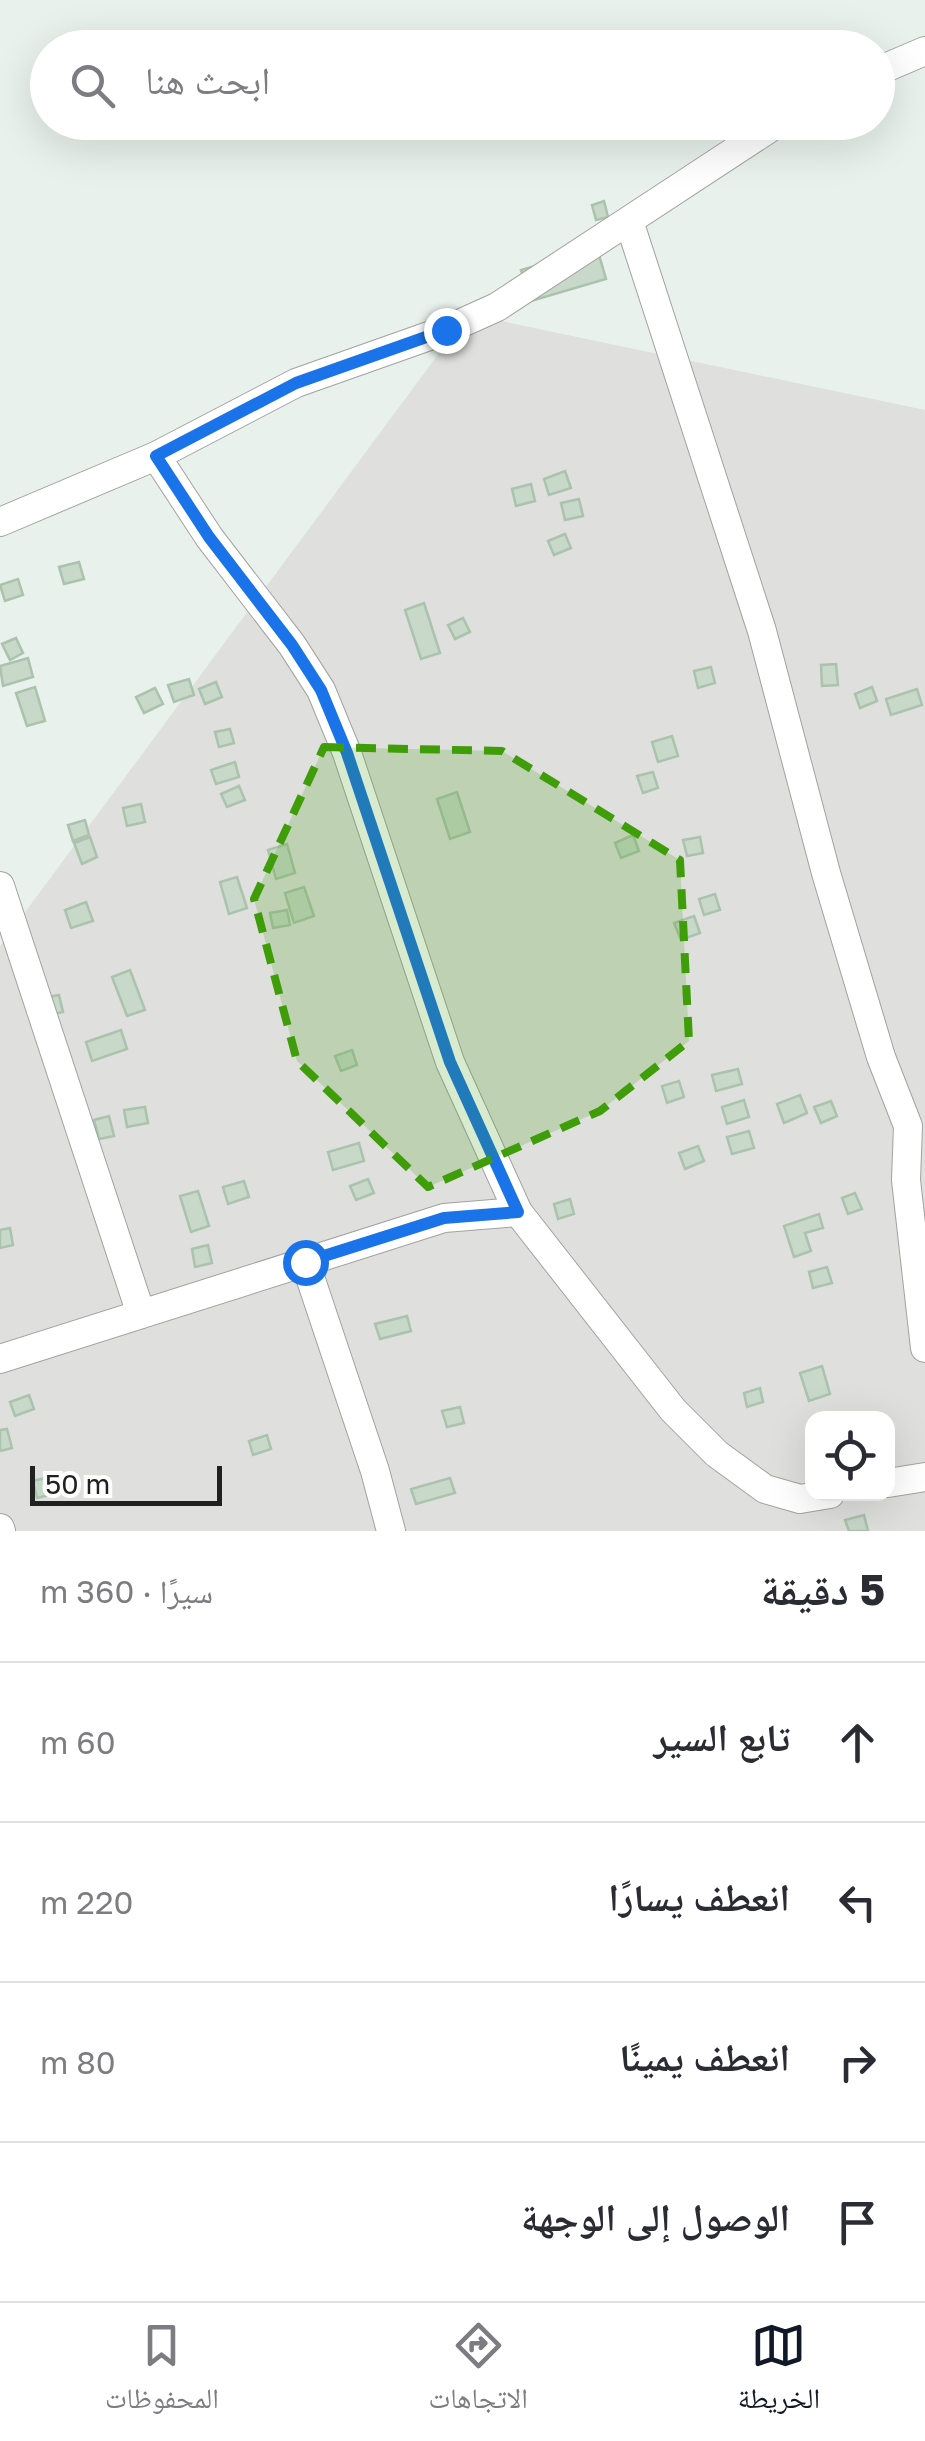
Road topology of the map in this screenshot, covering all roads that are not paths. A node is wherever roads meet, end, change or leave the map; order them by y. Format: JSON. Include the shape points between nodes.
{"nodes":[{"id":1,"x":925,"y":51,"type":"edge"},
{"id":2,"x":895,"y":64,"type":"edge"},
{"id":3,"x":753,"y":140,"type":"edge"},
{"id":4,"x":629,"y":221,"type":"junction"},
{"id":5,"x":156,"y":456,"type":"junction"},
{"id":6,"x":0,"y":522,"type":"edge"},
{"id":7,"x":0,"y":886,"type":"edge"},
{"id":8,"x":518,"y":1212,"type":"junction"},
{"id":9,"x":305,"y":1262,"type":"junction"},
{"id":10,"x":141,"y":1314,"type":"junction"},
{"id":11,"x":925,"y":1348,"type":"edge"},
{"id":12,"x":0,"y":1359,"type":"edge"},
{"id":13,"x":925,"y":1476,"type":"edge"},
{"id":14,"x":895,"y":1482,"type":"edge"},
{"id":15,"x":805,"y":1498,"type":"edge"},
{"id":16,"x":391,"y":1531,"type":"edge"}],
"edges":[{"from":1,"to":2,"type":"street"},
{"from":3,"to":4,"type":"street"},
{"from":4,"to":5,"type":"street","via":[[497,307],[296,383]]},
{"from":4,"to":11,"type":"street","via":[[762,631],[826,873],[908,1126],[906,1180]]},
{"from":5,"to":6,"type":"street"},
{"from":5,"to":8,"type":"street","via":[[321,690],[450,1062]]},
{"from":7,"to":10,"type":"street"},
{"from":8,"to":9,"type":"street","via":[[444,1218]]},
{"from":8,"to":15,"type":"street","via":[[673,1410],[717,1454],[765,1489]]},
{"from":9,"to":10,"type":"street"},
{"from":9,"to":16,"type":"street"},
{"from":10,"to":12,"type":"street"},
{"from":13,"to":14,"type":"street"}]}
